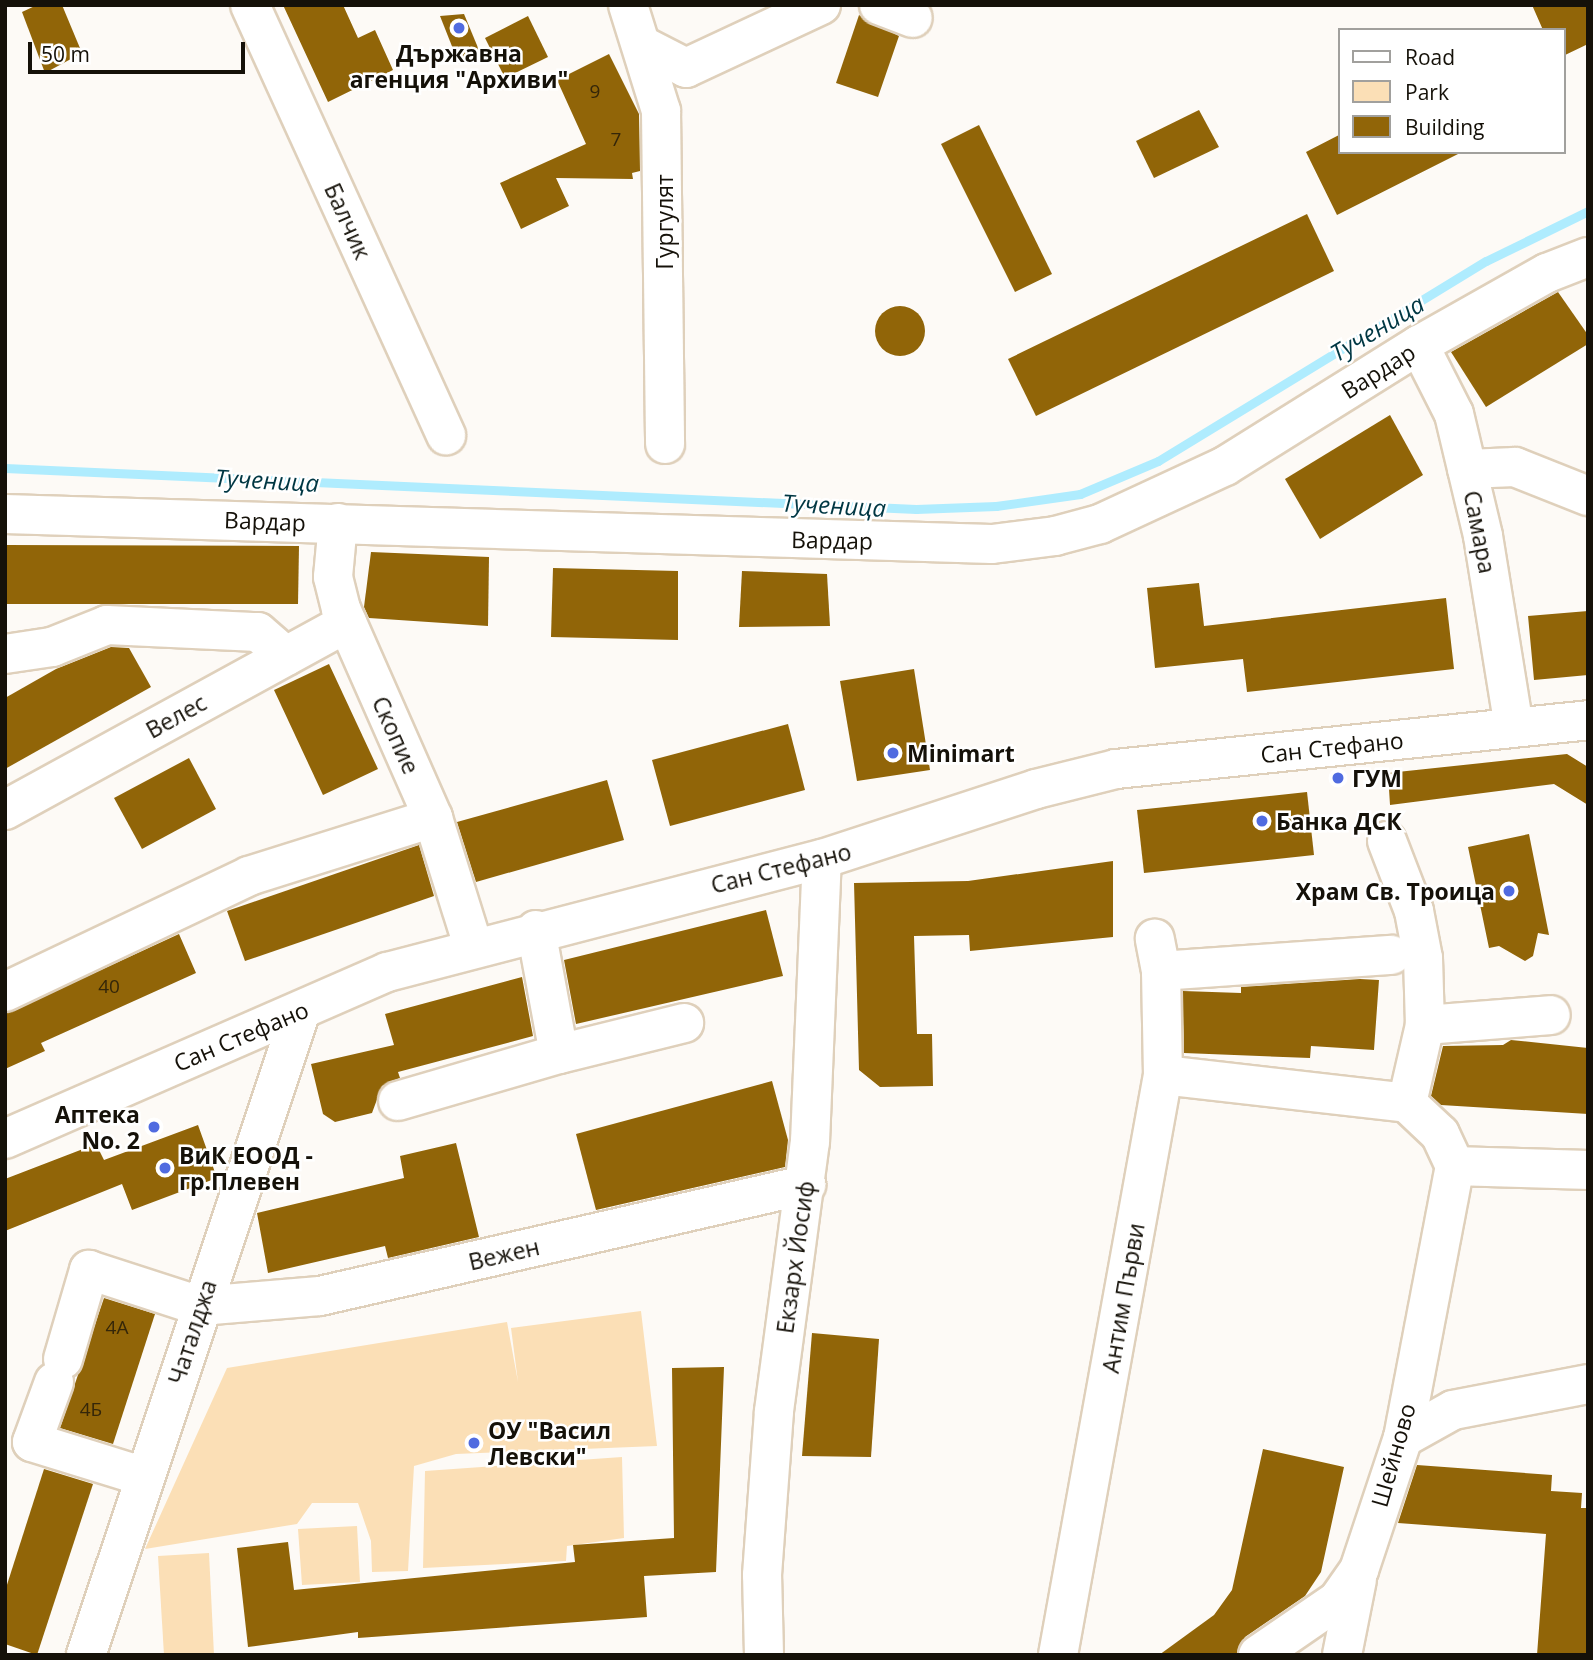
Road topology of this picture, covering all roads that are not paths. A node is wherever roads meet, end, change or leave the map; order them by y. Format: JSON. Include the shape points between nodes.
{"nodes":[{"id":1,"x":250,"y":5,"type":"edge"},
{"id":2,"x":628,"y":5,"type":"edge"},
{"id":3,"x":821,"y":5,"type":"edge"},
{"id":4,"x":645,"y":47,"type":"junction"},
{"id":5,"x":1588,"y":257,"type":"edge"},
{"id":6,"x":1419,"y":345,"type":"junction"},
{"id":7,"x":446,"y":436,"type":"dead end"},
{"id":8,"x":665,"y":444,"type":"dead end"},
{"id":9,"x":1467,"y":469,"type":"junction"},
{"id":10,"x":1588,"y":496,"type":"edge"},
{"id":11,"x":5,"y":514,"type":"edge"},
{"id":12,"x":338,"y":523,"type":"junction"},
{"id":13,"x":347,"y":623,"type":"junction"},
{"id":14,"x":5,"y":654,"type":"edge"},
{"id":15,"x":286,"y":656,"type":"junction"},
{"id":16,"x":1588,"y":720,"type":"edge"},
{"id":17,"x":1514,"y":728,"type":"junction"},
{"id":18,"x":5,"y":810,"type":"edge"},
{"id":19,"x":433,"y":818,"type":"junction"},
{"id":20,"x":1387,"y":841,"type":"dead end"},
{"id":21,"x":822,"y":859,"type":"junction"},
{"id":22,"x":536,"y":930,"type":"junction"},
{"id":23,"x":473,"y":946,"type":"junction"},
{"id":24,"x":1391,"y":955,"type":"dead end"},
{"id":25,"x":5,"y":992,"type":"edge"},
{"id":26,"x":301,"y":1011,"type":"junction"},
{"id":27,"x":1551,"y":1016,"type":"dead end"},
{"id":28,"x":684,"y":1023,"type":"dead end"},
{"id":29,"x":1425,"y":1025,"type":"junction"},
{"id":30,"x":559,"y":1054,"type":"junction"},
{"id":31,"x":1163,"y":1075,"type":"junction"},
{"id":32,"x":398,"y":1101,"type":"dead end"},
{"id":33,"x":1407,"y":1103,"type":"junction"},
{"id":34,"x":5,"y":1139,"type":"edge"},
{"id":35,"x":1455,"y":1166,"type":"junction"},
{"id":36,"x":1588,"y":1170,"type":"edge"},
{"id":37,"x":806,"y":1185,"type":"junction"},
{"id":38,"x":200,"y":1306,"type":"junction"},
{"id":39,"x":1588,"y":1384,"type":"edge"},
{"id":40,"x":1403,"y":1438,"type":"junction"},
{"id":41,"x":145,"y":1477,"type":"junction"},
{"id":42,"x":1359,"y":1570,"type":"junction"},
{"id":43,"x":86,"y":1655,"type":"edge"},
{"id":44,"x":764,"y":1655,"type":"edge"},
{"id":45,"x":1058,"y":1655,"type":"edge"},
{"id":46,"x":1258,"y":1655,"type":"edge"},
{"id":47,"x":1342,"y":1655,"type":"edge"}],
"edges":[{"from":1,"to":7,"type":"street","name":"Балчик"},
{"from":2,"to":4,"type":"street","name":"Гургулят"},
{"from":3,"to":4,"type":"street","via":[[686,68]]},
{"from":4,"to":8,"type":"street","name":"Гургулят","via":[[663,136]]},
{"from":5,"to":6,"type":"street","name":"Вардар","via":[[1547,273]]},
{"from":6,"to":9,"type":"street","name":"Самара","via":[[1454,414]]},
{"from":6,"to":12,"type":"street","name":"Вардар","via":[[1225,466],[1100,524],[1055,536],[992,544]]},
{"from":9,"to":10,"type":"street","via":[[1515,467]]},
{"from":9,"to":17,"type":"street","name":"Самара"},
{"from":11,"to":12,"type":"street","name":"Вардар"},
{"from":12,"to":13,"type":"street","name":"Скопие","via":[[332,577]]},
{"from":13,"to":15,"type":"street","name":"Велес"},
{"from":13,"to":19,"type":"street","name":"Скопие"},
{"from":14,"to":15,"type":"street","via":[[52,648],[107,625],[258,632]]},
{"from":15,"to":18,"type":"street","name":"Велес"},
{"from":16,"to":17,"type":"street","name":"Сан Стефано"},
{"from":17,"to":21,"type":"street","name":"Сан Стефано","via":[[1116,769],[1036,789]]},
{"from":19,"to":23,"type":"street","name":"Скопие"},
{"from":19,"to":25,"type":"street","via":[[249,876]]},
{"from":20,"to":29,"type":"street","via":[[1413,911],[1423,958]]},
{"from":21,"to":22,"type":"street","name":"Сан Стефано"},
{"from":21,"to":37,"type":"street","name":"Екзарх Йосиф"},
{"from":22,"to":23,"type":"street","name":"Сан Стефано"},
{"from":22,"to":30,"type":"street"},
{"from":23,"to":26,"type":"street","name":"Сан Стефано","via":[[387,972]]},
{"from":24,"to":31,"type":"street","name":"Антим Първи","via":[[1158,955]]},
{"from":26,"to":34,"type":"street","name":"Сан Стефано"},
{"from":26,"to":38,"type":"street","name":"Чаталджа"},
{"from":27,"to":29,"type":"street"},
{"from":28,"to":30,"type":"street"},
{"from":29,"to":33,"type":"street"},
{"from":30,"to":32,"type":"street"},
{"from":31,"to":33,"type":"street"},
{"from":31,"to":45,"type":"street","name":"Антим Първи"},
{"from":33,"to":35,"type":"street","via":[[1440,1133]]},
{"from":35,"to":36,"type":"street"},
{"from":35,"to":40,"type":"street","name":"Шейново"},
{"from":37,"to":38,"type":"street","name":"Вежен","via":[[320,1296]]},
{"from":37,"to":44,"type":"street","name":"Екзарх Йосиф","via":[[774,1411],[762,1575]]},
{"from":38,"to":41,"type":"street","name":"Чаталджа"},
{"from":38,"to":41,"type":"street","via":[[89,1270],[32,1442]]},
{"from":39,"to":40,"type":"street","via":[[1453,1410]]},
{"from":40,"to":42,"type":"street","name":"Шейново"},
{"from":41,"to":43,"type":"street","name":"Чаталджа"},
{"from":42,"to":46,"type":"street","name":"Шейново","via":[[1338,1600]]},
{"from":42,"to":47,"type":"street"}]}
